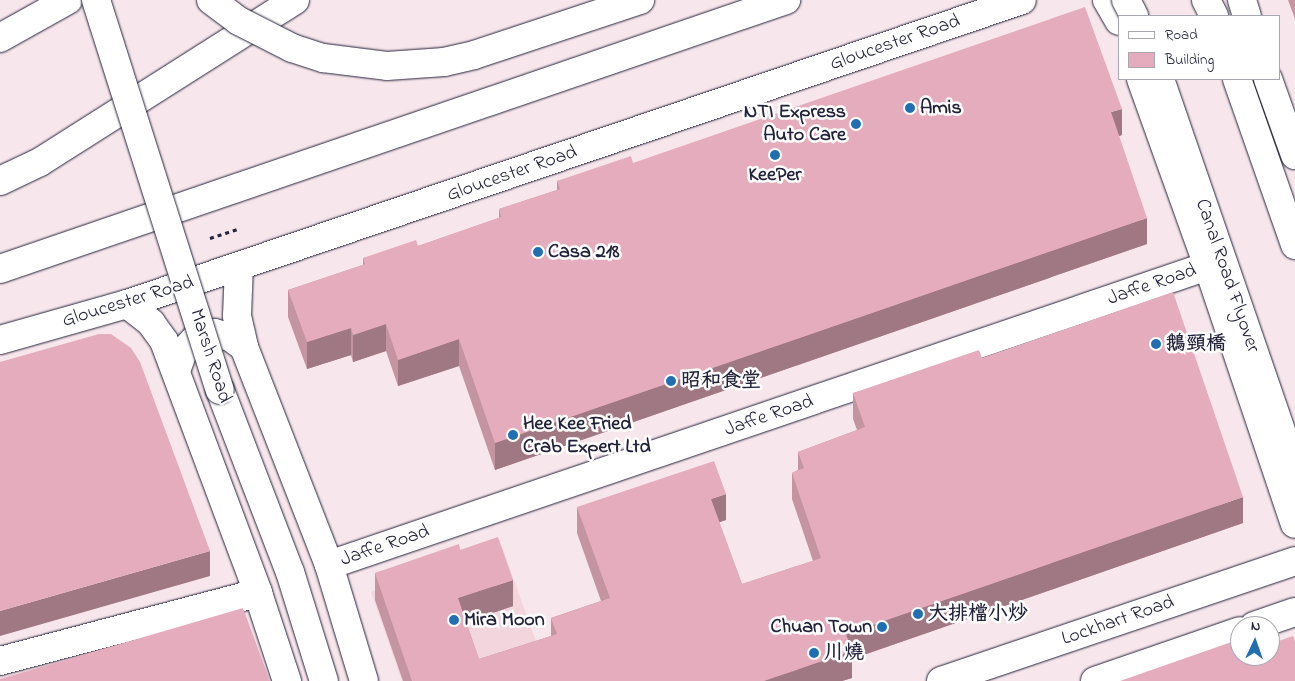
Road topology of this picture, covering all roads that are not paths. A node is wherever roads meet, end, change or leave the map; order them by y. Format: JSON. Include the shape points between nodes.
{"nodes":[{"id":1,"x":68,"y":0,"type":"edge"},
{"id":2,"x":96,"y":0,"type":"edge"},
{"id":3,"x":211,"y":0,"type":"edge"},
{"id":4,"x":295,"y":0,"type":"edge"},
{"id":5,"x":640,"y":0,"type":"edge"},
{"id":6,"x":786,"y":0,"type":"edge"},
{"id":7,"x":1022,"y":0,"type":"edge"},
{"id":8,"x":1106,"y":0,"type":"edge"},
{"id":9,"x":1126,"y":0,"type":"edge"},
{"id":10,"x":1206,"y":0,"type":"edge"},
{"id":11,"x":1217,"y":0,"type":"edge"},
{"id":12,"x":1242,"y":0,"type":"edge"},
{"id":13,"x":1134,"y":15,"type":"edge"},
{"id":14,"x":1214,"y":15,"type":"edge"},
{"id":15,"x":1215,"y":15,"type":"edge"},
{"id":16,"x":1247,"y":15,"type":"edge"},
{"id":17,"x":1118,"y":19,"type":"edge"},
{"id":18,"x":0,"y":38,"type":"edge"},
{"id":19,"x":1237,"y":80,"type":"edge"},
{"id":20,"x":1268,"y":80,"type":"edge"},
{"id":21,"x":1151,"y":83,"type":"edge"},
{"id":22,"x":1295,"y":155,"type":"edge"},
{"id":23,"x":0,"y":181,"type":"edge"},
{"id":24,"x":1295,"y":245,"type":"edge"},
{"id":25,"x":239,"y":266,"type":"junction"},
{"id":26,"x":1208,"y":266,"type":"junction"},
{"id":27,"x":0,"y":269,"type":"edge"},
{"id":28,"x":127,"y":304,"type":"junction"},
{"id":29,"x":0,"y":340,"type":"edge"},
{"id":30,"x":244,"y":346,"type":"junction"},
{"id":31,"x":176,"y":370,"type":"junction"},
{"id":32,"x":1295,"y":472,"type":"edge"},
{"id":33,"x":1295,"y":524,"type":"edge"},
{"id":34,"x":1295,"y":561,"type":"edge"},
{"id":35,"x":329,"y":565,"type":"junction"},
{"id":36,"x":258,"y":593,"type":"junction"},
{"id":37,"x":1295,"y":612,"type":"edge"},
{"id":38,"x":1280,"y":617,"type":"edge"},
{"id":39,"x":1230,"y":634,"type":"edge"},
{"id":40,"x":0,"y":661,"type":"edge"},
{"id":41,"x":287,"y":681,"type":"edge"},
{"id":42,"x":324,"y":681,"type":"edge"},
{"id":43,"x":364,"y":681,"type":"edge"},
{"id":44,"x":941,"y":681,"type":"edge"},
{"id":45,"x":1095,"y":681,"type":"edge"}],
"edges":[{"from":1,"to":18,"type":"main road"},
{"from":2,"to":42,"type":"main road","name":"Marsh Road","bridge":true,"via":[[220,390],[290,572]]},
{"from":3,"to":5,"type":"main road","bridge":true,"via":[[239,21],[292,48],[323,58],[387,66],[444,62],[474,55]]},
{"from":4,"to":23,"type":"main road","via":[[40,162]]},
{"from":6,"to":27,"type":"main road"},
{"from":7,"to":25,"type":"main road","name":"Gloucester Road"},
{"from":8,"to":17,"type":"main road"},
{"from":9,"to":13,"type":"main road","bridge":true},
{"from":10,"to":14,"type":"main road"},
{"from":11,"to":15,"type":"main road"},
{"from":12,"to":16,"type":"main road"},
{"from":19,"to":24,"type":"main road"},
{"from":20,"to":22,"type":"main road"},
{"from":21,"to":26,"type":"main road"},
{"from":21,"to":32,"type":"main road","name":"Canal Road Flyover"},
{"from":25,"to":28,"type":"main road","name":"Gloucester Road"},
{"from":25,"to":30,"type":"main road","name":"Marsh Road","via":[[237,316]]},
{"from":26,"to":33,"type":"main road"},
{"from":26,"to":35,"type":"main road","name":"Jaffe Road"},
{"from":28,"to":29,"type":"main road","name":"Gloucester Road"},
{"from":28,"to":31,"type":"main road","name":"Marsh Road","via":[[151,323],[164,341]]},
{"from":30,"to":31,"type":"main road","via":[[230,337],[214,333],[196,338],[183,352]]},
{"from":30,"to":35,"type":"main road","name":"Marsh Road"},
{"from":31,"to":36,"type":"main road","name":"Marsh Road"},
{"from":34,"to":44,"type":"main road","name":"Lockhart Road"},
{"from":35,"to":43,"type":"main road","name":"Marsh Road"},
{"from":36,"to":40,"type":"main road"},
{"from":36,"to":41,"type":"main road","name":"Marsh Road"},
{"from":37,"to":38,"type":"main road"},
{"from":39,"to":45,"type":"main road"}]}
